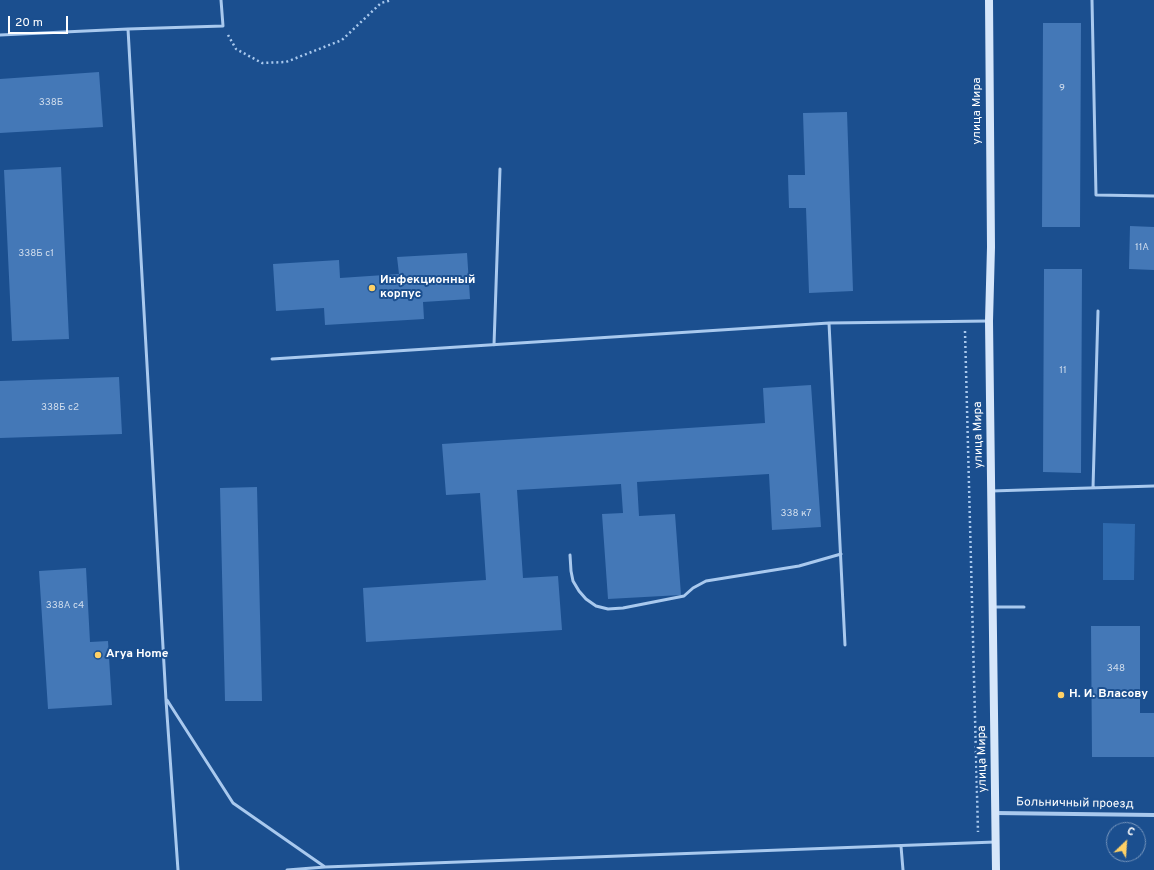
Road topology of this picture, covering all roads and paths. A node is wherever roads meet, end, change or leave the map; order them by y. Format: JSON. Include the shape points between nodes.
{"nodes":[{"id":1,"x":221,"y":0,"type":"edge"},
{"id":2,"x":392,"y":0,"type":"edge"},
{"id":3,"x":989,"y":0,"type":"edge"},
{"id":4,"x":1092,"y":0,"type":"edge"},
{"id":5,"x":223,"y":26,"type":"junction"},
{"id":6,"x":128,"y":29,"type":"junction"},
{"id":7,"x":0,"y":35,"type":"edge"},
{"id":8,"x":500,"y":169,"type":"dead end"},
{"id":9,"x":1154,"y":196,"type":"edge"},
{"id":10,"x":1098,"y":311,"type":"dead end"},
{"id":11,"x":989,"y":321,"type":"junction"},
{"id":12,"x":965,"y":322,"type":"junction"},
{"id":13,"x":829,"y":323,"type":"junction"},
{"id":14,"x":494,"y":345,"type":"junction"},
{"id":15,"x":272,"y":359,"type":"dead end"},
{"id":16,"x":1154,"y":486,"type":"edge"},
{"id":17,"x":1093,"y":488,"type":"junction"},
{"id":18,"x":991,"y":491,"type":"junction"},
{"id":19,"x":841,"y":554,"type":"junction"},
{"id":20,"x":570,"y":555,"type":"dead end"},
{"id":21,"x":992,"y":607,"type":"junction"},
{"id":22,"x":1024,"y":607,"type":"dead end"},
{"id":23,"x":845,"y":645,"type":"dead end"},
{"id":24,"x":166,"y":700,"type":"junction"},
{"id":25,"x":995,"y":813,"type":"junction"},
{"id":26,"x":1154,"y":815,"type":"edge"},
{"id":27,"x":996,"y":842,"type":"junction"},
{"id":28,"x":978,"y":844,"type":"junction"},
{"id":29,"x":901,"y":846,"type":"junction"},
{"id":30,"x":325,"y":867,"type":"junction"},
{"id":31,"x":178,"y":870,"type":"edge"},
{"id":32,"x":287,"y":870,"type":"edge"},
{"id":33,"x":902,"y":870,"type":"edge"},
{"id":34,"x":996,"y":870,"type":"edge"}],
"edges":[{"from":1,"to":5,"type":"lane"},
{"from":2,"to":5,"type":"path","via":[[381,3],[342,40],[286,62],[262,63],[236,49]]},
{"from":3,"to":11,"type":"street","name":"улица Мира"},
{"from":4,"to":9,"type":"lane","via":[[1096,195]]},
{"from":5,"to":6,"type":"lane"},
{"from":6,"to":7,"type":"lane"},
{"from":6,"to":24,"type":"lane"},
{"from":8,"to":14,"type":"lane"},
{"from":10,"to":17,"type":"lane"},
{"from":11,"to":12,"type":"lane"},
{"from":11,"to":18,"type":"street","name":"улица Мира"},
{"from":12,"to":13,"type":"lane"},
{"from":12,"to":28,"type":"path"},
{"from":13,"to":14,"type":"lane"},
{"from":13,"to":19,"type":"lane"},
{"from":14,"to":15,"type":"lane"},
{"from":16,"to":17,"type":"lane"},
{"from":17,"to":18,"type":"lane"},
{"from":18,"to":21,"type":"street","name":"улица Мира"},
{"from":19,"to":20,"type":"lane","via":[[799,566],[706,581],[684,596],[608,609],[596,606],[579,591],[573,581]]},
{"from":19,"to":23,"type":"lane"},
{"from":21,"to":22,"type":"lane"},
{"from":21,"to":25,"type":"street","name":"улица Мира"},
{"from":24,"to":30,"type":"lane","via":[[234,804]]},
{"from":24,"to":31,"type":"lane"},
{"from":25,"to":26,"type":"street","name":"Больничный проезд"},
{"from":25,"to":27,"type":"street","name":"улица Мира"},
{"from":27,"to":28,"type":"lane"},
{"from":27,"to":34,"type":"street","name":"улица Мира"},
{"from":28,"to":29,"type":"lane"},
{"from":29,"to":30,"type":"lane"},
{"from":29,"to":33,"type":"lane"},
{"from":30,"to":32,"type":"lane"}]}
